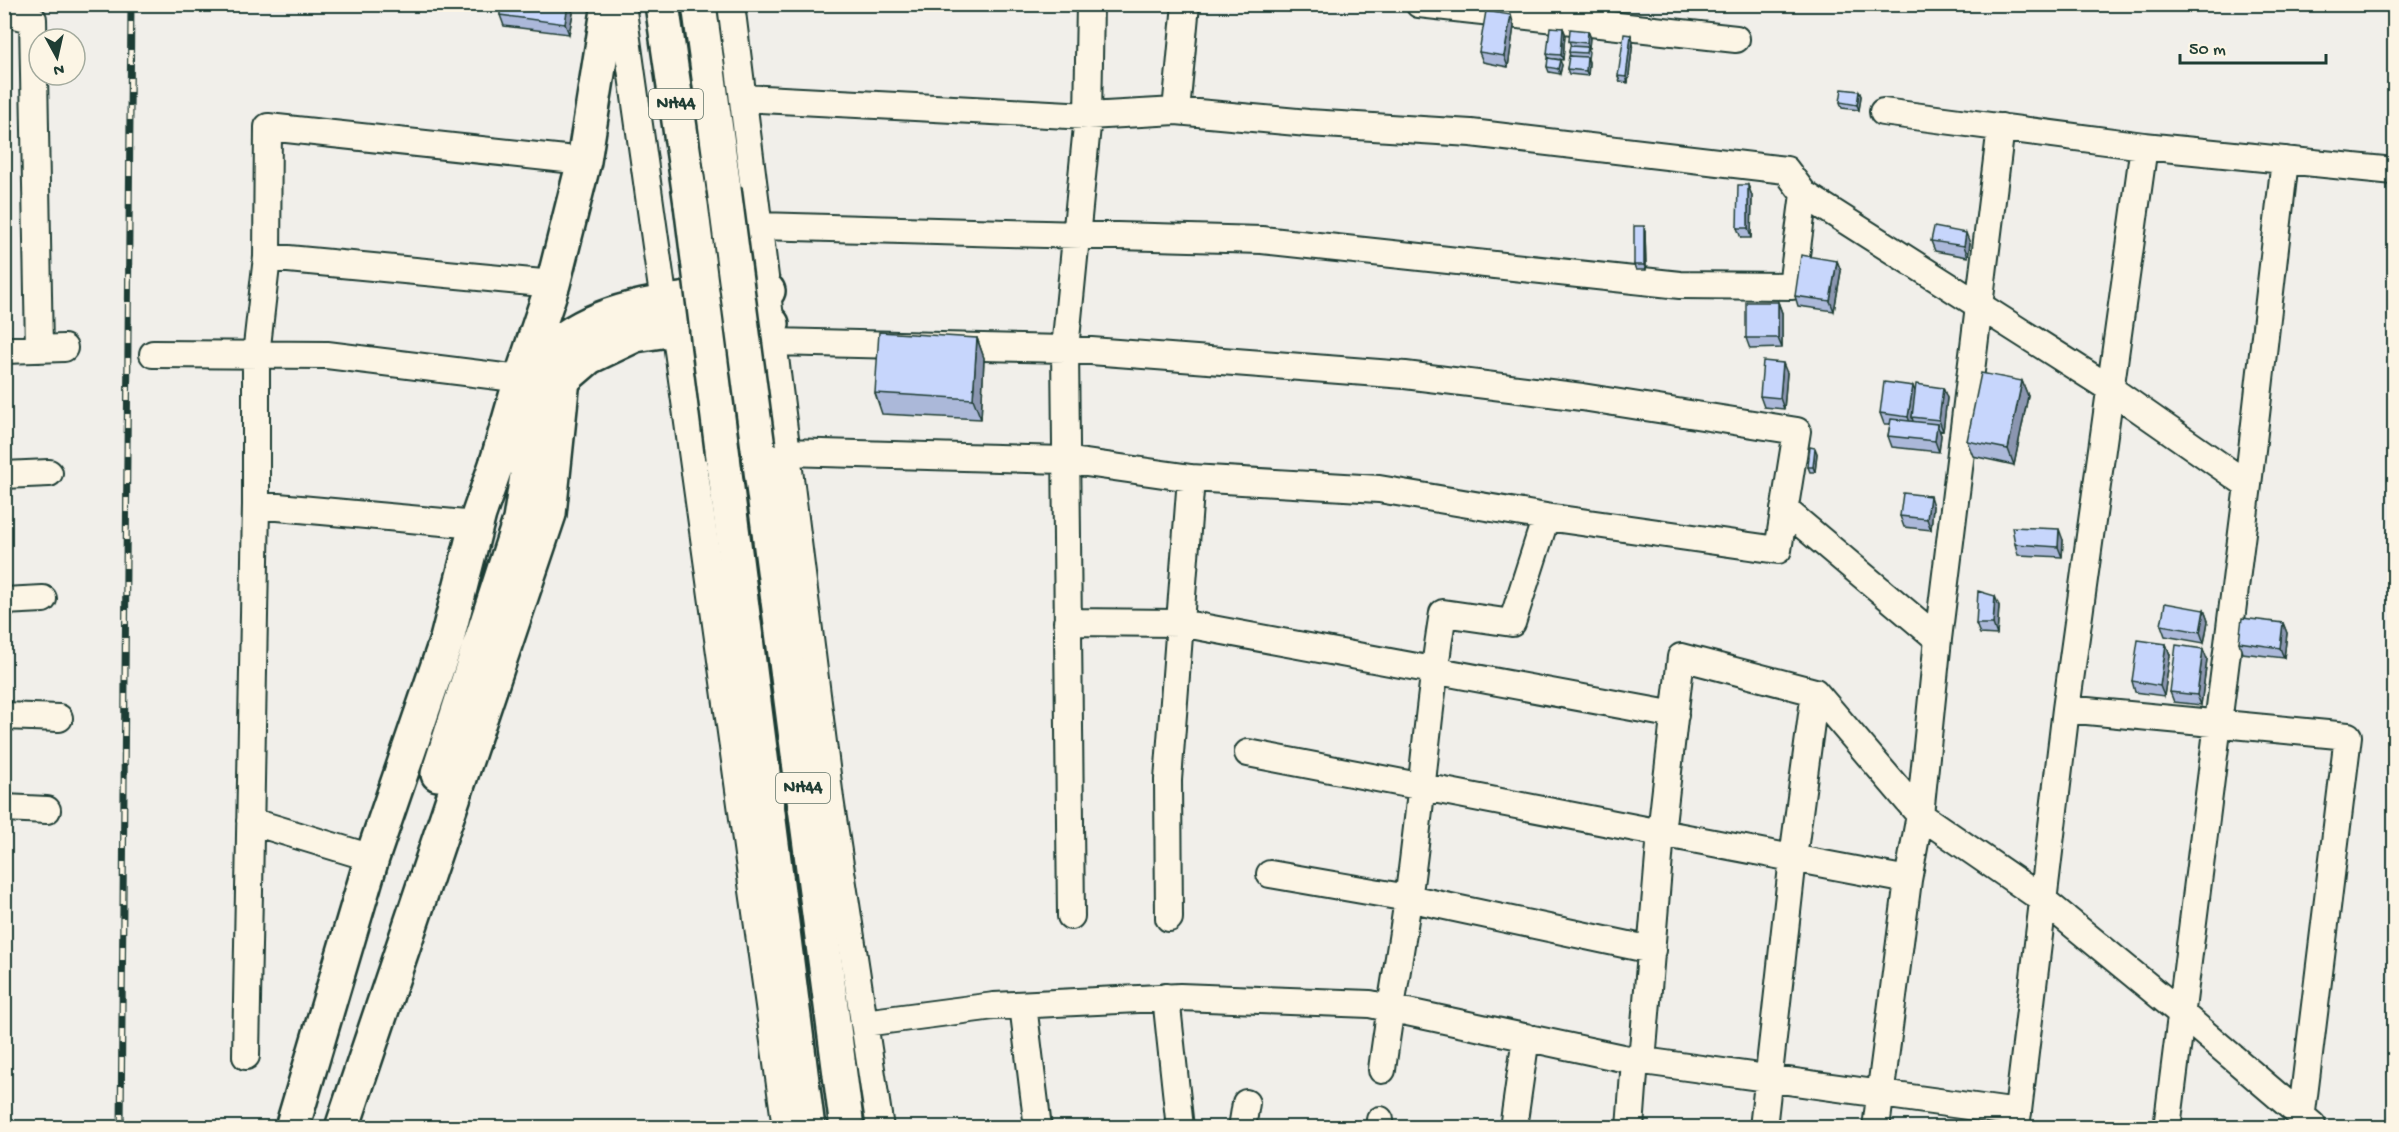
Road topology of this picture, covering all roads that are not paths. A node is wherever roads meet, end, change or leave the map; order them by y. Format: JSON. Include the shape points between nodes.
{"nodes":[{"id":1,"x":609,"y":4,"type":"edge"},
{"id":2,"x":622,"y":4,"type":"edge"},
{"id":3,"x":662,"y":4,"type":"edge"},
{"id":4,"x":699,"y":4,"type":"edge"},
{"id":5,"x":731,"y":4,"type":"edge"},
{"id":6,"x":1090,"y":4,"type":"edge"},
{"id":7,"x":1186,"y":4,"type":"edge"},
{"id":8,"x":1419,"y":4,"type":"edge"},
{"id":9,"x":33,"y":12,"type":"edge"},
{"id":10,"x":4,"y":13,"type":"edge"},
{"id":11,"x":1736,"y":39,"type":"dead end"},
{"id":12,"x":743,"y":98,"type":"junction"},
{"id":13,"x":1176,"y":111,"type":"junction"},
{"id":14,"x":1883,"y":112,"type":"dead end"},
{"id":15,"x":1088,"y":116,"type":"junction"},
{"id":16,"x":2001,"y":127,"type":"junction"},
{"id":17,"x":2144,"y":146,"type":"junction"},
{"id":18,"x":2285,"y":160,"type":"junction"},
{"id":19,"x":584,"y":161,"type":"junction"},
{"id":20,"x":2394,"y":171,"type":"edge"},
{"id":21,"x":1804,"y":194,"type":"junction"},
{"id":22,"x":759,"y":226,"type":"junction"},
{"id":23,"x":1076,"y":235,"type":"junction"},
{"id":24,"x":267,"y":257,"type":"junction"},
{"id":25,"x":553,"y":284,"type":"junction"},
{"id":26,"x":768,"y":291,"type":"junction"},
{"id":27,"x":1979,"y":305,"type":"junction"},
{"id":28,"x":670,"y":316,"type":"junction"},
{"id":29,"x":773,"y":333,"type":"junction"},
{"id":30,"x":1065,"y":349,"type":"junction"},
{"id":31,"x":4,"y":350,"type":"edge"},
{"id":32,"x":153,"y":354,"type":"dead end"},
{"id":33,"x":256,"y":355,"type":"junction"},
{"id":34,"x":541,"y":386,"type":"junction"},
{"id":35,"x":2109,"y":388,"type":"junction"},
{"id":36,"x":773,"y":450,"type":"junction"},
{"id":37,"x":1065,"y":460,"type":"junction"},
{"id":38,"x":49,"y":473,"type":"dead end"},
{"id":39,"x":4,"y":475,"type":"edge"},
{"id":40,"x":1191,"y":478,"type":"junction"},
{"id":41,"x":2248,"y":485,"type":"junction"},
{"id":42,"x":256,"y":505,"type":"junction"},
{"id":43,"x":1784,"y":509,"type":"junction"},
{"id":44,"x":1546,"y":517,"type":"junction"},
{"id":45,"x":476,"y":525,"type":"junction"},
{"id":46,"x":43,"y":599,"type":"dead end"},
{"id":47,"x":4,"y":601,"type":"edge"},
{"id":48,"x":1068,"y":622,"type":"junction"},
{"id":49,"x":1180,"y":623,"type":"junction"},
{"id":50,"x":1938,"y":639,"type":"junction"},
{"id":51,"x":1433,"y":670,"type":"junction"},
{"id":52,"x":1815,"y":692,"type":"junction"},
{"id":53,"x":2066,"y":708,"type":"junction"},
{"id":54,"x":1675,"y":715,"type":"junction"},
{"id":55,"x":4,"y":716,"type":"edge"},
{"id":56,"x":59,"y":718,"type":"dead end"},
{"id":57,"x":2218,"y":723,"type":"junction"},
{"id":58,"x":1248,"y":753,"type":"dead end"},
{"id":59,"x":1420,"y":788,"type":"junction"},
{"id":60,"x":4,"y":808,"type":"edge"},
{"id":61,"x":47,"y":810,"type":"dead end"},
{"id":62,"x":1920,"y":815,"type":"junction"},
{"id":63,"x":250,"y":821,"type":"junction"},
{"id":64,"x":1662,"y":832,"type":"junction"},
{"id":65,"x":372,"y":858,"type":"junction"},
{"id":66,"x":1793,"y":858,"type":"junction"},
{"id":67,"x":1270,"y":874,"type":"dead end"},
{"id":68,"x":1908,"y":880,"type":"junction"},
{"id":69,"x":1408,"y":898,"type":"junction"},
{"id":70,"x":2042,"y":899,"type":"junction"},
{"id":71,"x":1071,"y":916,"type":"dead end"},
{"id":72,"x":1169,"y":918,"type":"dead end"},
{"id":73,"x":1652,"y":950,"type":"junction"},
{"id":74,"x":1166,"y":997,"type":"junction"},
{"id":75,"x":1023,"y":1005,"type":"junction"},
{"id":76,"x":1389,"y":1008,"type":"junction"},
{"id":77,"x":2182,"y":1014,"type":"junction"},
{"id":78,"x":864,"y":1023,"type":"junction"},
{"id":79,"x":1526,"y":1037,"type":"junction"},
{"id":80,"x":246,"y":1056,"type":"dead end"},
{"id":81,"x":1639,"y":1060,"type":"junction"},
{"id":82,"x":1382,"y":1070,"type":"dead end"},
{"id":83,"x":1767,"y":1078,"type":"junction"},
{"id":84,"x":1881,"y":1094,"type":"junction"},
{"id":85,"x":1246,"y":1103,"type":"dead end"},
{"id":86,"x":2017,"y":1120,"type":"edge"},
{"id":87,"x":2306,"y":1124,"type":"edge"},
{"id":88,"x":292,"y":1128,"type":"edge"},
{"id":89,"x":326,"y":1128,"type":"edge"},
{"id":90,"x":342,"y":1128,"type":"edge"},
{"id":91,"x":786,"y":1128,"type":"edge"},
{"id":92,"x":808,"y":1128,"type":"edge"},
{"id":93,"x":848,"y":1128,"type":"edge"},
{"id":94,"x":880,"y":1128,"type":"edge"},
{"id":95,"x":1038,"y":1128,"type":"edge"},
{"id":96,"x":1180,"y":1128,"type":"edge"},
{"id":97,"x":1242,"y":1128,"type":"edge"},
{"id":98,"x":1513,"y":1128,"type":"edge"},
{"id":99,"x":1630,"y":1128,"type":"edge"},
{"id":100,"x":1763,"y":1128,"type":"edge"},
{"id":101,"x":1876,"y":1128,"type":"edge"},
{"id":102,"x":2167,"y":1128,"type":"edge"}],
"edges":[{"from":1,"to":19,"type":"main road"},
{"from":2,"to":28,"type":"street"},
{"from":3,"to":92,"type":"main road","number":"NH44","bridge":true},
{"from":4,"to":36,"type":"main road","number":"NH44","bridge":true,"via":[[724,189]]},
{"from":5,"to":12,"type":"street"},
{"from":6,"to":15,"type":"street"},
{"from":7,"to":13,"type":"street"},
{"from":8,"to":11,"type":"street"},
{"from":9,"to":10,"type":"street"},
{"from":9,"to":31,"type":"street","via":[[51,348]]},
{"from":12,"to":15,"type":"street"},
{"from":12,"to":22,"type":"street"},
{"from":13,"to":15,"type":"street"},
{"from":13,"to":21,"type":"street","via":[[1471,133],[1786,170]]},
{"from":14,"to":16,"type":"street"},
{"from":15,"to":23,"type":"street"},
{"from":16,"to":17,"type":"street"},
{"from":16,"to":27,"type":"street"},
{"from":17,"to":18,"type":"street"},
{"from":17,"to":35,"type":"street"},
{"from":18,"to":20,"type":"street"},
{"from":18,"to":41,"type":"street"},
{"from":19,"to":24,"type":"street","via":[[268,127]]},
{"from":19,"to":25,"type":"main road"},
{"from":21,"to":23,"type":"street","via":[[1792,286],[1680,285],[1262,240]]},
{"from":21,"to":27,"type":"street"},
{"from":22,"to":23,"type":"street"},
{"from":22,"to":26,"type":"street"},
{"from":23,"to":30,"type":"street"},
{"from":24,"to":25,"type":"street"},
{"from":24,"to":33,"type":"street"},
{"from":25,"to":34,"type":"main road"},
{"from":26,"to":28,"type":"main road"},
{"from":26,"to":29,"type":"street"},
{"from":27,"to":35,"type":"street"},
{"from":27,"to":50,"type":"street"},
{"from":28,"to":29,"type":"main road"},
{"from":28,"to":34,"type":"main road"},
{"from":28,"to":91,"type":"street"},
{"from":29,"to":30,"type":"street"},
{"from":29,"to":36,"type":"street"},
{"from":30,"to":37,"type":"street"},
{"from":30,"to":43,"type":"street","via":[[1406,375],[1797,430]]},
{"from":32,"to":33,"type":"street"},
{"from":33,"to":34,"type":"street","via":[[327,355]]},
{"from":33,"to":42,"type":"street"},
{"from":34,"to":45,"type":"main road","via":[[497,462]]},
{"from":34,"to":89,"type":"main road","via":[[520,520]]},
{"from":34,"to":90,"type":"main road","via":[[549,514]]},
{"from":35,"to":41,"type":"street"},
{"from":35,"to":53,"type":"street"},
{"from":36,"to":37,"type":"street"},
{"from":36,"to":78,"type":"street"},
{"from":36,"to":93,"type":"main road","number":"NH44"},
{"from":37,"to":40,"type":"street"},
{"from":37,"to":48,"type":"street"},
{"from":38,"to":39,"type":"street"},
{"from":40,"to":44,"type":"street","via":[[1379,489]]},
{"from":40,"to":49,"type":"street"},
{"from":41,"to":57,"type":"street"},
{"from":42,"to":45,"type":"street"},
{"from":42,"to":63,"type":"street"},
{"from":43,"to":44,"type":"street","via":[[1778,550]]},
{"from":43,"to":50,"type":"street"},
{"from":44,"to":51,"type":"street","via":[[1512,623],[1443,613]]},
{"from":45,"to":65,"type":"main road","via":[[447,639]]},
{"from":46,"to":47,"type":"street"},
{"from":48,"to":49,"type":"street"},
{"from":48,"to":71,"type":"street"},
{"from":49,"to":51,"type":"street"},
{"from":49,"to":72,"type":"street","via":[[1168,780]]},
{"from":50,"to":62,"type":"street"},
{"from":51,"to":54,"type":"street"},
{"from":51,"to":59,"type":"street"},
{"from":52,"to":54,"type":"street","via":[[1681,657]]},
{"from":52,"to":62,"type":"street"},
{"from":52,"to":66,"type":"street"},
{"from":53,"to":57,"type":"street"},
{"from":53,"to":70,"type":"street"},
{"from":54,"to":64,"type":"street"},
{"from":55,"to":56,"type":"street"},
{"from":57,"to":77,"type":"street"},
{"from":57,"to":87,"type":"street","via":[[2348,736]]},
{"from":58,"to":59,"type":"street"},
{"from":59,"to":64,"type":"street"},
{"from":59,"to":69,"type":"street"},
{"from":60,"to":61,"type":"street"},
{"from":62,"to":68,"type":"street"},
{"from":62,"to":70,"type":"street"},
{"from":63,"to":65,"type":"street"},
{"from":63,"to":80,"type":"street"},
{"from":64,"to":66,"type":"street"},
{"from":64,"to":73,"type":"street"},
{"from":65,"to":88,"type":"main road"},
{"from":66,"to":68,"type":"street"},
{"from":66,"to":83,"type":"street"},
{"from":67,"to":69,"type":"street"},
{"from":68,"to":84,"type":"street"},
{"from":69,"to":73,"type":"street"},
{"from":69,"to":76,"type":"street"},
{"from":70,"to":77,"type":"street"},
{"from":70,"to":86,"type":"street"},
{"from":73,"to":81,"type":"street"},
{"from":74,"to":75,"type":"street"},
{"from":74,"to":76,"type":"street","via":[[1370,1004]]},
{"from":74,"to":96,"type":"street"},
{"from":75,"to":78,"type":"street"},
{"from":75,"to":95,"type":"street"},
{"from":76,"to":79,"type":"street"},
{"from":76,"to":82,"type":"street"},
{"from":77,"to":87,"type":"street"},
{"from":77,"to":102,"type":"street"},
{"from":78,"to":94,"type":"street"},
{"from":79,"to":81,"type":"street"},
{"from":79,"to":98,"type":"street"},
{"from":81,"to":83,"type":"street"},
{"from":81,"to":99,"type":"street"},
{"from":83,"to":84,"type":"street"},
{"from":83,"to":100,"type":"street"},
{"from":84,"to":86,"type":"street"},
{"from":84,"to":101,"type":"street"},
{"from":85,"to":97,"type":"street"}]}
